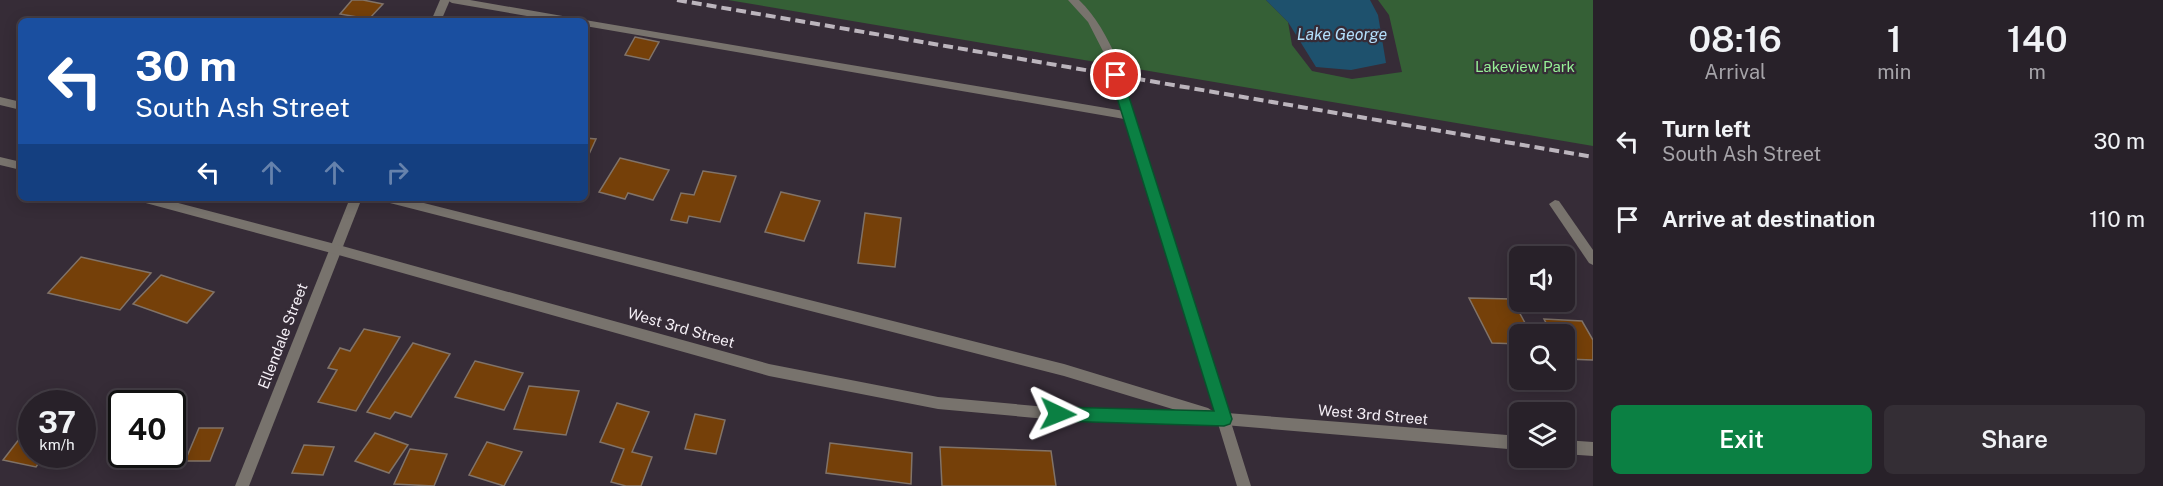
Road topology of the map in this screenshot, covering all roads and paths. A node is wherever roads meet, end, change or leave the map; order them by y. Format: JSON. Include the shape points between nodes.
{"nodes":[{"id":1,"x":445,"y":0,"type":"edge"},
{"id":2,"x":452,"y":0,"type":"edge"},
{"id":3,"x":1073,"y":0,"type":"edge"},
{"id":4,"x":437,"y":18,"type":"edge"},
{"id":5,"x":557,"y":18,"type":"edge"},
{"id":6,"x":588,"y":24,"type":"edge"},
{"id":7,"x":0,"y":101,"type":"edge"},
{"id":8,"x":18,"y":105,"type":"edge"},
{"id":9,"x":1130,"y":116,"type":"junction"},
{"id":10,"x":0,"y":161,"type":"edge"},
{"id":11,"x":18,"y":165,"type":"edge"},
{"id":12,"x":153,"y":201,"type":"edge"},
{"id":13,"x":355,"y":201,"type":"edge"},
{"id":14,"x":398,"y":201,"type":"edge"},
{"id":15,"x":1555,"y":204,"type":"dead end"},
{"id":16,"x":335,"y":249,"type":"junction"},
{"id":17,"x":1593,"y":260,"type":"edge"},
{"id":18,"x":1224,"y":419,"type":"junction"},
{"id":19,"x":1509,"y":442,"type":"edge"},
{"id":20,"x":1575,"y":448,"type":"edge"},
{"id":21,"x":1593,"y":449,"type":"edge"},
{"id":22,"x":242,"y":486,"type":"edge"},
{"id":23,"x":1244,"y":486,"type":"edge"}],
"edges":[{"from":1,"to":4,"type":"street"},
{"from":2,"to":5,"type":"street"},
{"from":3,"to":9,"type":"street","via":[[1100,32]]},
{"from":6,"to":9,"type":"street"},
{"from":7,"to":8,"type":"street"},
{"from":9,"to":18,"type":"street"},
{"from":10,"to":11,"type":"street"},
{"from":12,"to":16,"type":"street","name":"West 3rd Street"},
{"from":13,"to":16,"type":"street","name":"Ellendale Street"},
{"from":14,"to":18,"type":"street","name":"West 3rd Street","via":[[1064,370]]},
{"from":15,"to":17,"type":"street"},
{"from":16,"to":18,"type":"street","name":"West 3rd Street","via":[[769,369],[938,403],[1058,414]]},
{"from":16,"to":22,"type":"street","name":"Ellendale Street"},
{"from":18,"to":19,"type":"street","name":"West 3rd Street"},
{"from":18,"to":23,"type":"street"},
{"from":20,"to":21,"type":"street"}]}
